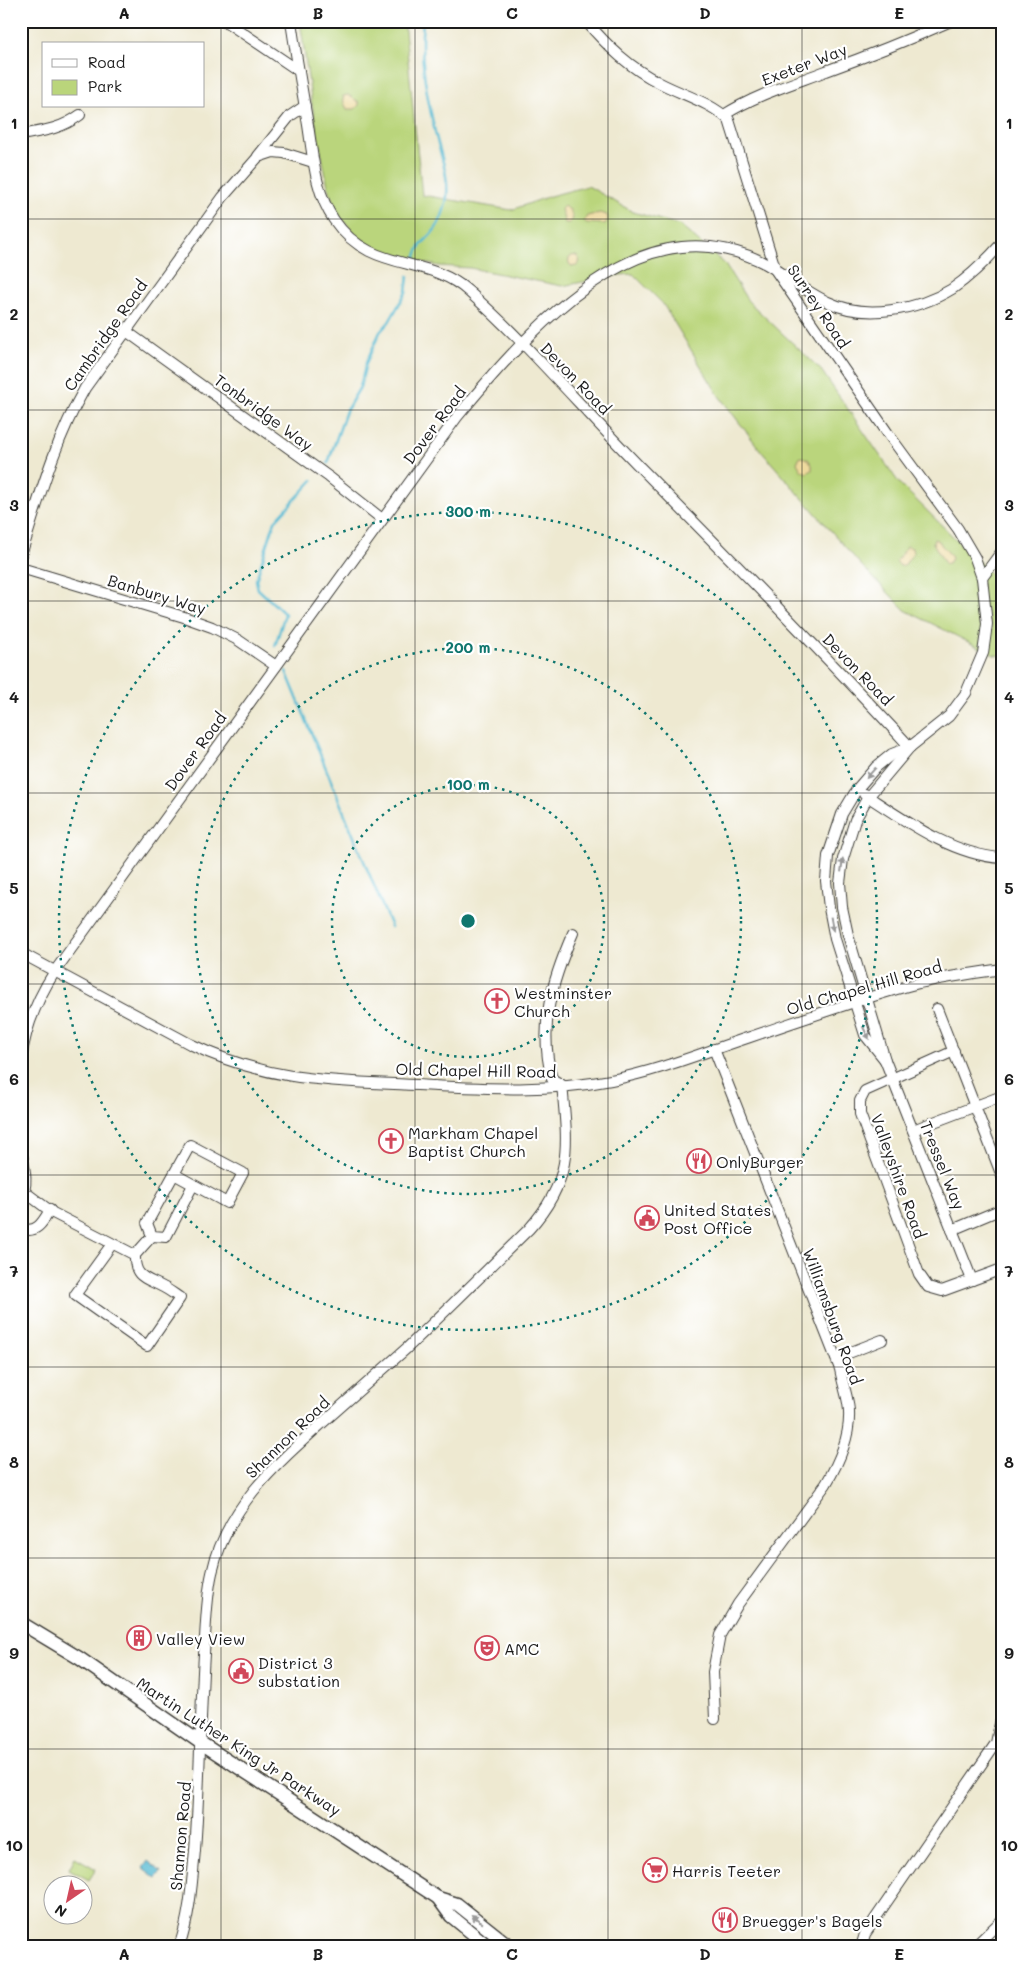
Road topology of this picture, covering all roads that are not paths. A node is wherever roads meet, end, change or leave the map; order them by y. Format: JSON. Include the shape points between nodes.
{"nodes":[{"id":1,"x":225,"y":21,"type":"edge"},
{"id":2,"x":291,"y":21,"type":"edge"},
{"id":3,"x":586,"y":21,"type":"edge"},
{"id":4,"x":951,"y":21,"type":"edge"},
{"id":5,"x":299,"y":70,"type":"junction"},
{"id":6,"x":305,"y":106,"type":"junction"},
{"id":7,"x":80,"y":115,"type":"dead end"},
{"id":8,"x":724,"y":115,"type":"junction"},
{"id":9,"x":21,"y":135,"type":"edge"},
{"id":10,"x":21,"y":150,"type":"edge"},
{"id":11,"x":258,"y":157,"type":"junction"},
{"id":12,"x":313,"y":162,"type":"junction"},
{"id":13,"x":21,"y":174,"type":"edge"},
{"id":14,"x":1002,"y":243,"type":"edge"},
{"id":15,"x":776,"y":271,"type":"junction"},
{"id":16,"x":126,"y":331,"type":"junction"},
{"id":17,"x":522,"y":344,"type":"junction"},
{"id":18,"x":382,"y":519,"type":"junction"},
{"id":19,"x":1002,"y":551,"type":"edge"},
{"id":20,"x":21,"y":555,"type":"edge"},
{"id":21,"x":21,"y":568,"type":"edge"},
{"id":22,"x":982,"y":578,"type":"junction"},
{"id":23,"x":276,"y":666,"type":"junction"},
{"id":24,"x":910,"y":747,"type":"junction"},
{"id":25,"x":857,"y":789,"type":"junction"},
{"id":26,"x":868,"y":796,"type":"junction"},
{"id":27,"x":1002,"y":858,"type":"edge"},
{"id":28,"x":573,"y":933,"type":"dead end"},
{"id":29,"x":21,"y":953,"type":"edge"},
{"id":30,"x":1002,"y":969,"type":"edge"},
{"id":31,"x":55,"y":971,"type":"junction"},
{"id":32,"x":866,"y":998,"type":"junction"},
{"id":33,"x":854,"y":1002,"type":"junction"},
{"id":34,"x":937,"y":1009,"type":"dead end"},
{"id":35,"x":714,"y":1049,"type":"junction"},
{"id":36,"x":954,"y":1051,"type":"junction"},
{"id":37,"x":21,"y":1060,"type":"edge"},
{"id":38,"x":885,"y":1060,"type":"junction"},
{"id":39,"x":892,"y":1078,"type":"junction"},
{"id":40,"x":562,"y":1087,"type":"junction"},
{"id":41,"x":1002,"y":1096,"type":"edge"},
{"id":42,"x":975,"y":1106,"type":"junction"},
{"id":43,"x":913,"y":1130,"type":"junction"},
{"id":44,"x":21,"y":1150,"type":"edge"},
{"id":45,"x":174,"y":1174,"type":"junction"},
{"id":46,"x":1002,"y":1176,"type":"edge"},
{"id":47,"x":193,"y":1185,"type":"junction"},
{"id":48,"x":23,"y":1194,"type":"edge"},
{"id":49,"x":1002,"y":1209,"type":"edge"},
{"id":50,"x":50,"y":1210,"type":"junction"},
{"id":51,"x":21,"y":1228,"type":"edge"},
{"id":52,"x":952,"y":1230,"type":"junction"},
{"id":53,"x":152,"y":1236,"type":"junction"},
{"id":54,"x":112,"y":1244,"type":"junction"},
{"id":55,"x":134,"y":1255,"type":"junction"},
{"id":56,"x":1002,"y":1269,"type":"edge"},
{"id":57,"x":972,"y":1280,"type":"junction"},
{"id":58,"x":882,"y":1340,"type":"dead end"},
{"id":59,"x":836,"y":1358,"type":"junction"},
{"id":60,"x":21,"y":1623,"type":"edge"},
{"id":61,"x":1002,"y":1714,"type":"edge"},
{"id":62,"x":715,"y":1719,"type":"dead end"},
{"id":63,"x":201,"y":1743,"type":"junction"},
{"id":64,"x":438,"y":1898,"type":"junction"},
{"id":65,"x":1002,"y":1920,"type":"edge"},
{"id":66,"x":178,"y":1947,"type":"edge"},
{"id":67,"x":489,"y":1947,"type":"edge"},
{"id":68,"x":511,"y":1947,"type":"edge"},
{"id":69,"x":862,"y":1947,"type":"edge"},
{"id":70,"x":974,"y":1947,"type":"edge"}],
"edges":[{"from":1,"to":5,"type":"street"},
{"from":2,"to":5,"type":"street","name":"Devon Road"},
{"from":3,"to":8,"type":"street","via":[[606,45],[630,65]]},
{"from":4,"to":8,"type":"street","name":"Exeter Way","via":[[768,94]]},
{"from":5,"to":6,"type":"street","name":"Devon Road"},
{"from":6,"to":11,"type":"street","name":"Cambridge Road","via":[[290,116]]},
{"from":6,"to":12,"type":"street","name":"Devon Road"},
{"from":7,"to":9,"type":"street","via":[[59,128]]},
{"from":8,"to":15,"type":"street","name":"Surrey Road","via":[[732,126]]},
{"from":10,"to":13,"type":"street"},
{"from":11,"to":12,"type":"street","via":[[273,152]]},
{"from":11,"to":16,"type":"street","name":"Cambridge Road","via":[[223,197]]},
{"from":12,"to":17,"type":"street","name":"Devon Road","via":[[326,206],[350,239],[380,257],[427,269],[458,282]]},
{"from":14,"to":15,"type":"street","name":"Dover Road","via":[[976,271],[953,288],[913,305],[885,310],[866,311],[838,306]]},
{"from":15,"to":17,"type":"street","name":"Dover Road","via":[[752,257],[708,248],[682,247],[646,255],[597,280]]},
{"from":15,"to":22,"type":"street","name":"Surrey Road","via":[[958,529],[975,558]]},
{"from":16,"to":18,"type":"street","name":"Tonbridge Way"},
{"from":16,"to":20,"type":"street","name":"Cambridge Road","via":[[74,406]]},
{"from":17,"to":18,"type":"street","name":"Dover Road","via":[[457,416]]},
{"from":17,"to":24,"type":"street","name":"Devon Road","via":[[773,601]]},
{"from":18,"to":23,"type":"street","name":"Dover Road"},
{"from":19,"to":22,"type":"street"},
{"from":21,"to":23,"type":"street","name":"Banbury Way","via":[[184,616],[238,640]]},
{"from":22,"to":24,"type":"street","name":"Surrey Road","via":[[987,624],[984,646],[973,679],[958,705]]},
{"from":23,"to":31,"type":"street","name":"Dover Road"},
{"from":24,"to":25,"type":"street","name":"Tressel Way","one_way":true,"via":[[892,754]]},
{"from":24,"to":26,"type":"street","name":"Tressel Way"},
{"from":25,"to":26,"type":"street"},
{"from":25,"to":33,"type":"street","name":"Tressel Way","one_way":true,"via":[[834,833],[826,881],[835,939]]},
{"from":26,"to":27,"type":"street","via":[[953,846]]},
{"from":32,"to":26,"type":"street","name":"Tressel Way","one_way":true,"via":[[848,935],[840,883],[848,838]]},
{"from":28,"to":40,"type":"street","via":[[550,994],[546,1026],[552,1079]]},
{"from":29,"to":31,"type":"street","name":"Old Chapel Hill Road"},
{"from":30,"to":32,"type":"street","name":"Old Chapel Hill Road","via":[[942,978]]},
{"from":31,"to":37,"type":"street","name":"Dover Road","via":[[35,1006]]},
{"from":31,"to":40,"type":"street","name":"Old Chapel Hill Road","via":[[214,1056],[269,1073],[298,1078],[500,1089]]},
{"from":32,"to":33,"type":"street","name":"Old Chapel Hill Road"},
{"from":32,"to":38,"type":"street","name":"Tressel Way"},
{"from":33,"to":35,"type":"street","name":"Old Chapel Hill Road"},
{"from":33,"to":38,"type":"street","name":"Tressel Way","one_way":true,"via":[[865,1035]]},
{"from":34,"to":36,"type":"street"},
{"from":35,"to":40,"type":"street","name":"Old Chapel Hill Road","via":[[612,1080]]},
{"from":35,"to":59,"type":"street","name":"Williamsburg Road"},
{"from":36,"to":39,"type":"street","name":"Valleyshire Road"},
{"from":36,"to":42,"type":"street"},
{"from":38,"to":39,"type":"street","name":"Tressel Way"},
{"from":39,"to":43,"type":"street","name":"Tressel Way"},
{"from":39,"to":57,"type":"street","name":"Valleyshire Road","via":[[865,1091],[860,1101],[860,1114],[919,1274],[928,1287],[942,1291]]},
{"from":40,"to":63,"type":"street","name":"Shannon Road","via":[[567,1131],[565,1162],[559,1184],[543,1213],[406,1348],[286,1455],[257,1485],[232,1520],[220,1544],[210,1583]]},
{"from":41,"to":42,"type":"street"},
{"from":42,"to":43,"type":"street"},
{"from":42,"to":46,"type":"street"},
{"from":43,"to":52,"type":"street","name":"Tressel Way"},
{"from":44,"to":48,"type":"street"},
{"from":45,"to":47,"type":"street"},
{"from":45,"to":47,"type":"street","via":[[190,1145],[243,1173],[227,1203]]},
{"from":45,"to":53,"type":"street","via":[[147,1223]]},
{"from":47,"to":53,"type":"street","via":[[166,1238]]},
{"from":48,"to":50,"type":"street"},
{"from":49,"to":52,"type":"street"},
{"from":50,"to":51,"type":"street","via":[[37,1229]]},
{"from":50,"to":54,"type":"street"},
{"from":52,"to":57,"type":"street","name":"Tressel Way"},
{"from":53,"to":55,"type":"street"},
{"from":54,"to":55,"type":"street"},
{"from":54,"to":55,"type":"street","via":[[76,1295],[147,1346],[180,1298],[140,1276]]},
{"from":56,"to":57,"type":"street","name":"Valleyshire Road"},
{"from":58,"to":59,"type":"street"},
{"from":59,"to":62,"type":"street","name":"Williamsburg Road","via":[[848,1404],[841,1455],[826,1484],[738,1604],[720,1635],[713,1672]]},
{"from":60,"to":63,"type":"main road","name":"Martin Luther King Jr Parkway"},
{"from":61,"to":69,"type":"street","via":[[996,1743],[865,1934]]},
{"from":63,"to":64,"type":"main road","name":"Martin Luther King Jr Parkway"},
{"from":63,"to":66,"type":"street","name":"Shannon Road","via":[[191,1889],[188,1915]]},
{"from":64,"to":67,"type":"main road","name":"Martin Luther King Jr Parkway","via":[[450,1916]]},
{"from":68,"to":64,"type":"main road","name":"Martin Luther King Jr Parkway","one_way":true,"via":[[457,1904]]},
{"from":65,"to":70,"type":"street"}]}
